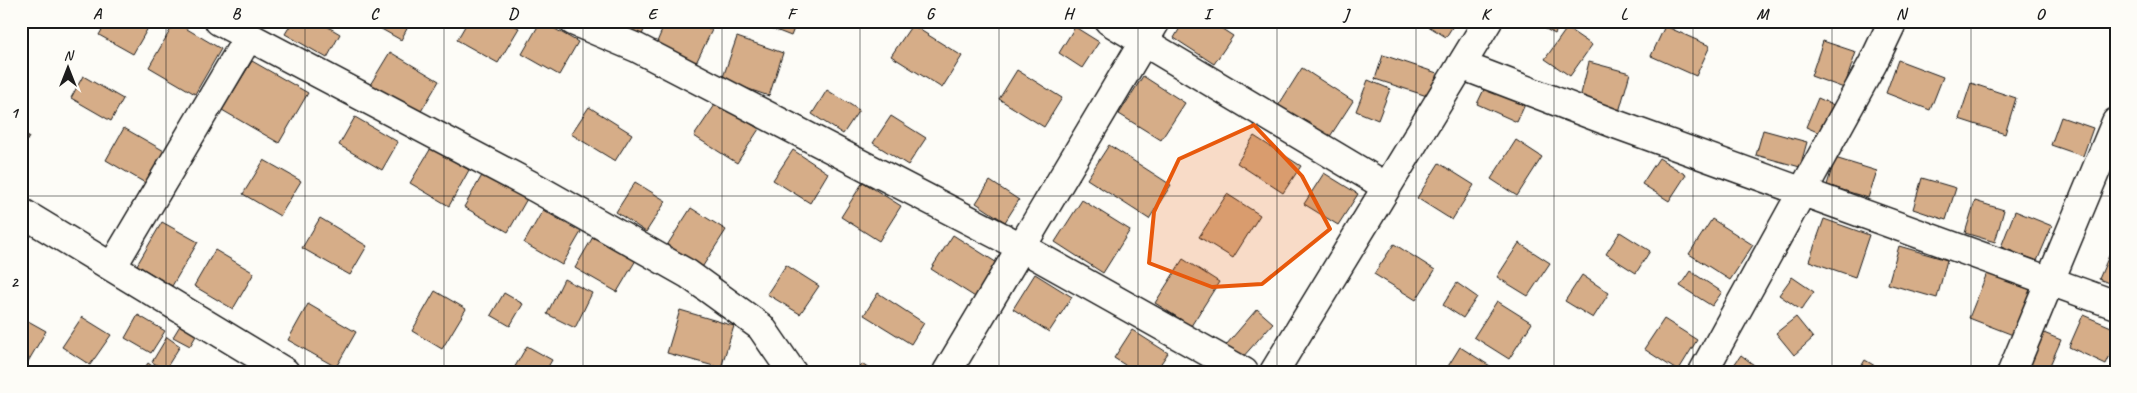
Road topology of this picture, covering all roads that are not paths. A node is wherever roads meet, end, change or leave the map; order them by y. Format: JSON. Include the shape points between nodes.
{"nodes":[{"id":1,"x":219,"y":21,"type":"edge"},
{"id":2,"x":573,"y":21,"type":"edge"},
{"id":3,"x":1109,"y":21,"type":"edge"},
{"id":4,"x":1488,"y":21,"type":"edge"},
{"id":5,"x":1892,"y":21,"type":"edge"},
{"id":6,"x":1149,"y":31,"type":"edge"},
{"id":7,"x":249,"y":36,"type":"junction"},
{"id":8,"x":1462,"y":65,"type":"junction"},
{"id":9,"x":2116,"y":122,"type":"edge"},
{"id":10,"x":1387,"y":187,"type":"junction"},
{"id":11,"x":1803,"y":191,"type":"junction"},
{"id":12,"x":21,"y":212,"type":"edge"},
{"id":13,"x":1022,"y":247,"type":"junction"},
{"id":14,"x":112,"y":267,"type":"junction"},
{"id":15,"x":2050,"y":281,"type":"junction"},
{"id":16,"x":2116,"y":305,"type":"edge"},
{"id":17,"x":285,"y":372,"type":"edge"},
{"id":18,"x":792,"y":372,"type":"edge"},
{"id":19,"x":948,"y":372,"type":"edge"},
{"id":20,"x":1244,"y":372,"type":"edge"},
{"id":21,"x":1274,"y":372,"type":"edge"},
{"id":22,"x":1703,"y":372,"type":"edge"},
{"id":23,"x":2012,"y":372,"type":"edge"}],
"edges":[{"from":1,"to":7,"type":"street"},
{"from":2,"to":13,"type":"street","via":[[637,48]]},
{"from":3,"to":6,"type":"street"},
{"from":4,"to":8,"type":"street"},
{"from":5,"to":11,"type":"street","via":[[1873,63]]},
{"from":6,"to":10,"type":"street"},
{"from":6,"to":13,"type":"street"},
{"from":7,"to":14,"type":"street"},
{"from":7,"to":18,"type":"street","via":[[536,188],[688,274],[761,327]]},
{"from":8,"to":10,"type":"street"},
{"from":8,"to":11,"type":"street"},
{"from":9,"to":15,"type":"street"},
{"from":10,"to":21,"type":"street"},
{"from":11,"to":15,"type":"street"},
{"from":11,"to":22,"type":"street"},
{"from":12,"to":14,"type":"street"},
{"from":13,"to":19,"type":"street"},
{"from":13,"to":20,"type":"street"},
{"from":14,"to":17,"type":"street"},
{"from":15,"to":16,"type":"street"},
{"from":15,"to":23,"type":"street"}]}
